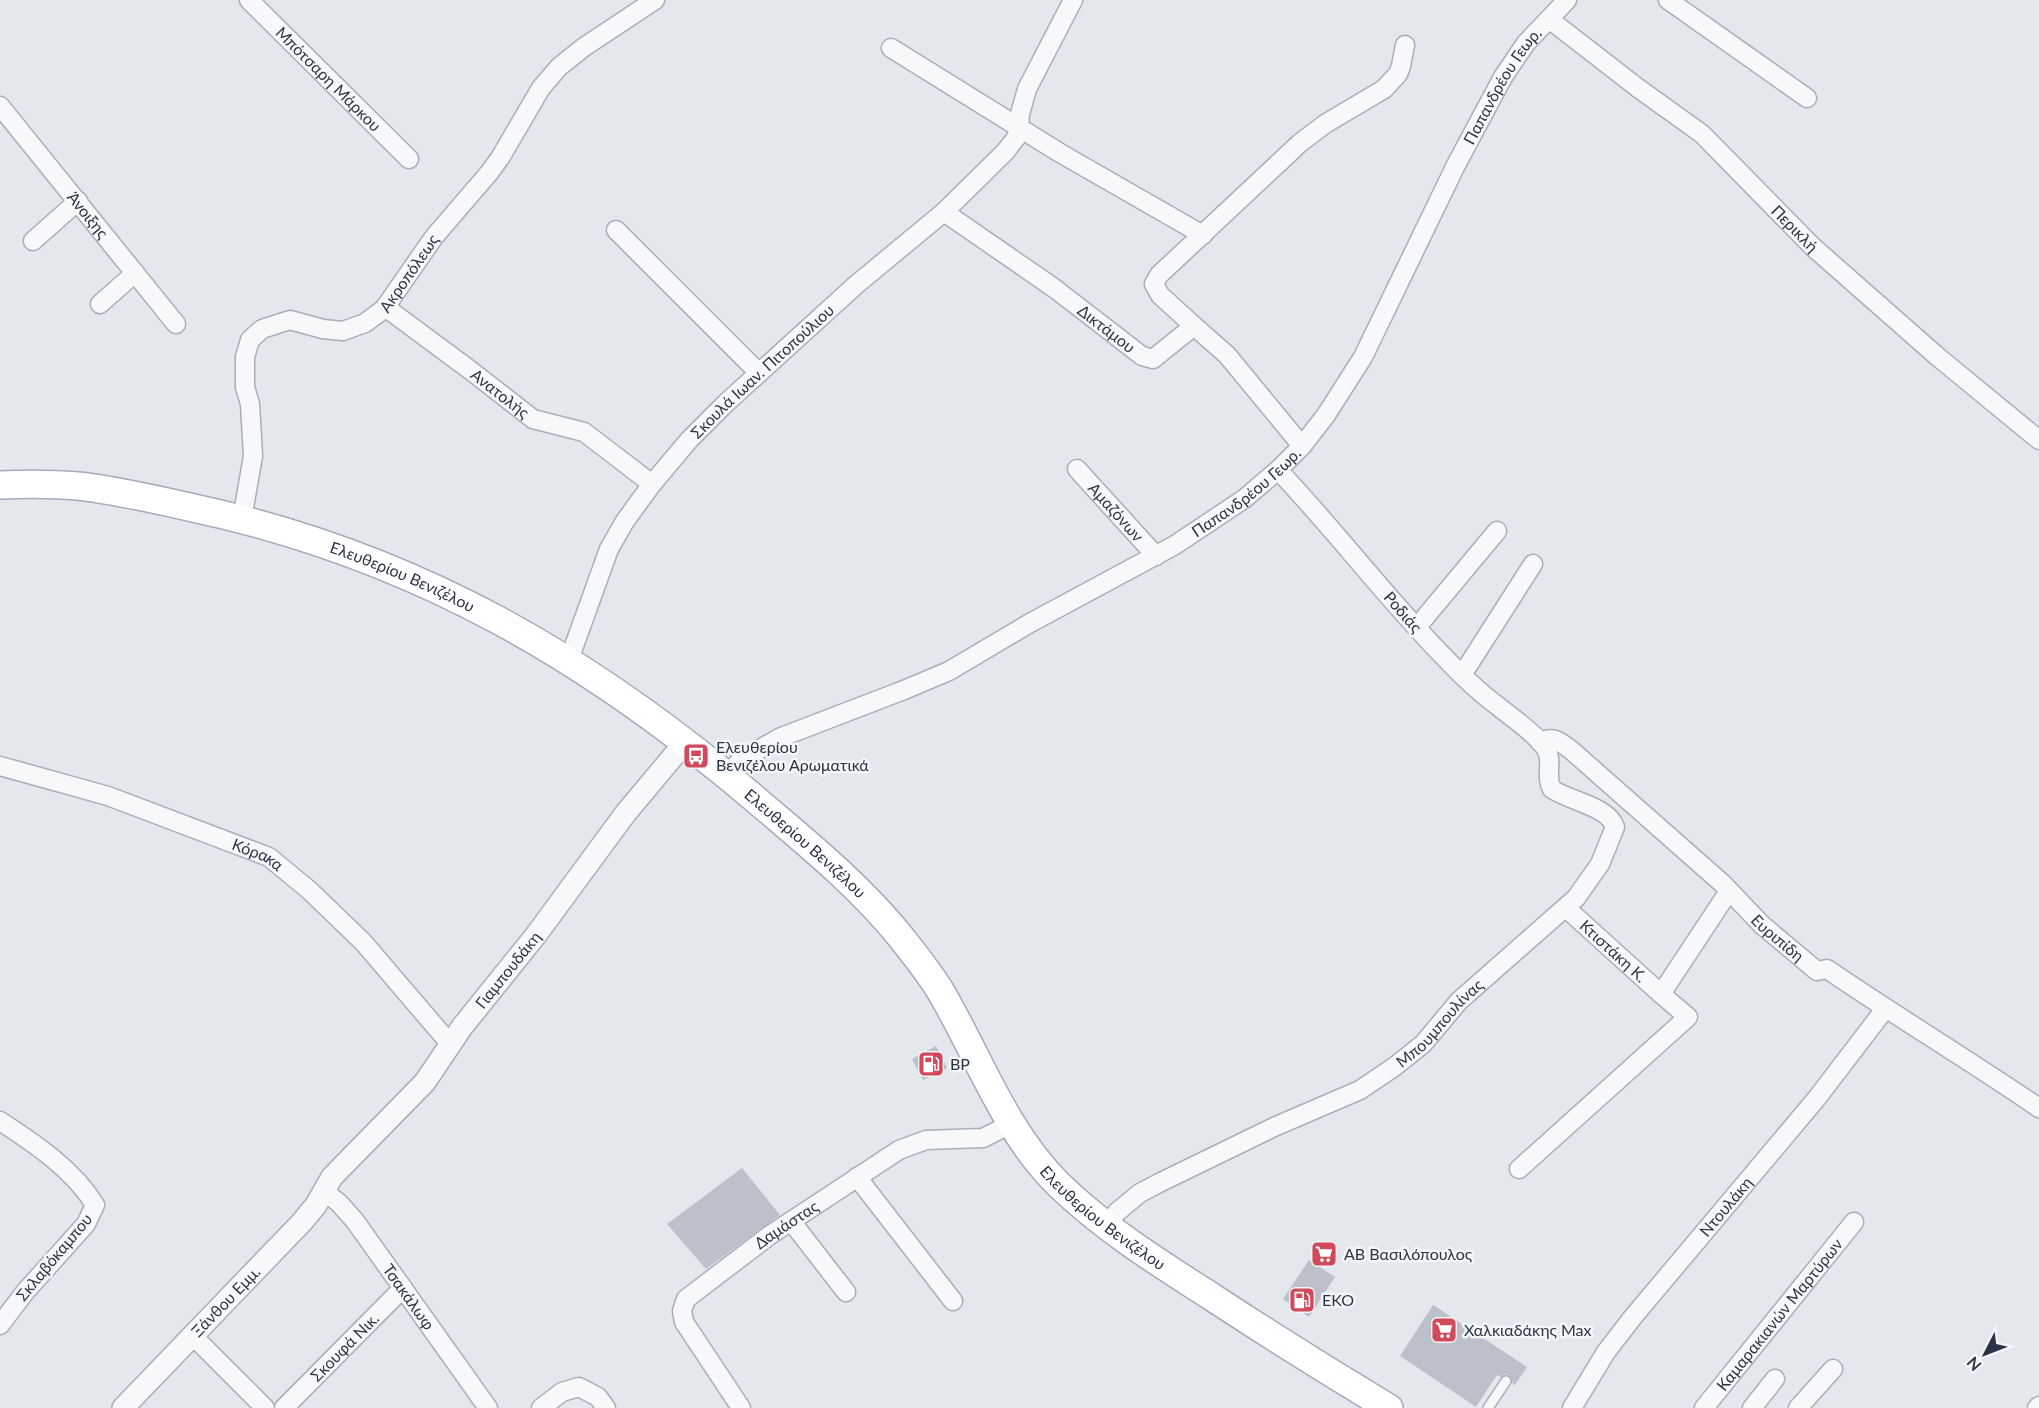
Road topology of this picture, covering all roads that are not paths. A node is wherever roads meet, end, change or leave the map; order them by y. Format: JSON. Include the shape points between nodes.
{"nodes":[{"id":1,"x":249,"y":0,"type":"edge"},
{"id":2,"x":655,"y":0,"type":"edge"},
{"id":3,"x":1072,"y":0,"type":"edge"},
{"id":4,"x":1567,"y":0,"type":"edge"},
{"id":5,"x":1668,"y":0,"type":"edge"},
{"id":6,"x":1549,"y":19,"type":"junction"},
{"id":7,"x":1405,"y":45,"type":"dead end"},
{"id":8,"x":891,"y":48,"type":"dead end"},
{"id":9,"x":1807,"y":98,"type":"dead end"},
{"id":10,"x":0,"y":106,"type":"edge"},
{"id":11,"x":1019,"y":129,"type":"junction"},
{"id":12,"x":409,"y":159,"type":"dead end"},
{"id":13,"x":78,"y":201,"type":"junction"},
{"id":14,"x":944,"y":212,"type":"junction"},
{"id":15,"x":616,"y":230,"type":"dead end"},
{"id":16,"x":1203,"y":235,"type":"junction"},
{"id":17,"x":33,"y":241,"type":"dead end"},
{"id":18,"x":135,"y":273,"type":"junction"},
{"id":19,"x":100,"y":304,"type":"dead end"},
{"id":20,"x":385,"y":307,"type":"junction"},
{"id":21,"x":176,"y":324,"type":"dead end"},
{"id":22,"x":1194,"y":326,"type":"junction"},
{"id":23,"x":759,"y":373,"type":"junction"},
{"id":24,"x":2037,"y":434,"type":"edge"},
{"id":25,"x":1302,"y":446,"type":"junction"},
{"id":26,"x":1077,"y":469,"type":"dead end"},
{"id":27,"x":1278,"y":470,"type":"junction"},
{"id":28,"x":0,"y":484,"type":"edge"},
{"id":29,"x":652,"y":484,"type":"junction"},
{"id":30,"x":242,"y":519,"type":"junction"},
{"id":31,"x":1497,"y":531,"type":"dead end"},
{"id":32,"x":1156,"y":556,"type":"junction"},
{"id":33,"x":1533,"y":564,"type":"dead end"},
{"id":34,"x":1417,"y":627,"type":"junction"},
{"id":35,"x":569,"y":660,"type":"junction"},
{"id":36,"x":1462,"y":675,"type":"junction"},
{"id":37,"x":686,"y":741,"type":"junction"},
{"id":38,"x":1540,"y":742,"type":"junction"},
{"id":39,"x":0,"y":766,"type":"edge"},
{"id":40,"x":727,"y":774,"type":"junction"},
{"id":41,"x":1729,"y":891,"type":"junction"},
{"id":42,"x":1566,"y":908,"type":"junction"},
{"id":43,"x":1661,"y":994,"type":"junction"},
{"id":44,"x":1885,"y":1009,"type":"junction"},
{"id":45,"x":451,"y":1045,"type":"junction"},
{"id":46,"x":2039,"y":1108,"type":"edge"},
{"id":47,"x":0,"y":1121,"type":"edge"},
{"id":48,"x":1011,"y":1124,"type":"junction"},
{"id":49,"x":1519,"y":1169,"type":"dead end"},
{"id":50,"x":857,"y":1177,"type":"junction"},
{"id":51,"x":325,"y":1192,"type":"junction"},
{"id":52,"x":791,"y":1221,"type":"junction"},
{"id":53,"x":1854,"y":1222,"type":"dead end"},
{"id":54,"x":1107,"y":1224,"type":"junction"},
{"id":55,"x":403,"y":1288,"type":"junction"},
{"id":56,"x":846,"y":1292,"type":"dead end"},
{"id":57,"x":953,"y":1301,"type":"dead end"},
{"id":58,"x":0,"y":1325,"type":"edge"},
{"id":59,"x":192,"y":1335,"type":"junction"},
{"id":60,"x":1833,"y":1369,"type":"dead end"},
{"id":61,"x":1774,"y":1379,"type":"dead end"},
{"id":62,"x":1506,"y":1381,"type":"dead end"},
{"id":63,"x":482,"y":1405,"type":"edge"},
{"id":64,"x":123,"y":1408,"type":"edge"},
{"id":65,"x":265,"y":1408,"type":"edge"},
{"id":66,"x":284,"y":1408,"type":"edge"},
{"id":67,"x":541,"y":1408,"type":"edge"},
{"id":68,"x":606,"y":1408,"type":"edge"},
{"id":69,"x":741,"y":1408,"type":"edge"},
{"id":70,"x":1389,"y":1408,"type":"edge"},
{"id":71,"x":1488,"y":1408,"type":"edge"},
{"id":72,"x":1572,"y":1408,"type":"edge"},
{"id":73,"x":1704,"y":1408,"type":"edge"},
{"id":74,"x":1752,"y":1408,"type":"edge"},
{"id":75,"x":1798,"y":1408,"type":"edge"}],
"edges":[{"from":1,"to":12,"type":"street","name":"Μπότσαρη Μάρκου"},
{"from":2,"to":20,"type":"street","name":"Ακροπόλεως","via":[[559,67],[541,88],[495,165],[434,237]]},
{"from":3,"to":11,"type":"street","via":[[1027,89]]},
{"from":4,"to":6,"type":"street","name":"Παπανδρέου Γεωρ."},
{"from":5,"to":9,"type":"street"},
{"from":6,"to":24,"type":"street","name":"Περικλή","via":[[1702,134],[1813,247],[1938,357]]},
{"from":6,"to":25,"type":"street","name":"Παπανδρέου Γεωρ.","via":[[1519,51],[1495,91],[1363,357]]},
{"from":7,"to":16,"type":"street","via":[[1398,74],[1383,89],[1300,143]]},
{"from":8,"to":11,"type":"street"},
{"from":10,"to":13,"type":"street","name":"Άνοιξης"},
{"from":11,"to":14,"type":"street","name":"Σκουλά Ιωαν. Πιτοπούλιου","via":[[1005,152]]},
{"from":11,"to":16,"type":"street"},
{"from":13,"to":17,"type":"street"},
{"from":13,"to":18,"type":"street","name":"Άνοιξης"},
{"from":14,"to":22,"type":"street","name":"Δικτάμου","via":[[1054,288],[1142,356],[1153,359]]},
{"from":14,"to":23,"type":"street","name":"Σκουλά Ιωαν. Πιτοπούλιου"},
{"from":15,"to":23,"type":"street"},
{"from":16,"to":22,"type":"street","via":[[1154,284],[1160,295]]},
{"from":18,"to":19,"type":"street"},
{"from":18,"to":21,"type":"street","name":"Άνοιξης"},
{"from":20,"to":29,"type":"street","name":"Ανατολής","via":[[533,419],[584,432]]},
{"from":20,"to":30,"type":"street","name":"Ακροπόλεως","via":[[365,323],[343,331],[290,320],[262,329],[250,340],[245,357],[245,387],[254,456]]},
{"from":22,"to":25,"type":"street","via":[[1227,355]]},
{"from":23,"to":29,"type":"street","name":"Σκουλά Ιωαν. Πιτοπούλιου","via":[[702,426]]},
{"from":25,"to":27,"type":"street","name":"Παπανδρέου Γεωρ."},
{"from":26,"to":32,"type":"street","name":"Αμαζόνων"},
{"from":27,"to":32,"type":"street","name":"Παπανδρέου Γεωρ.","via":[[1220,516]]},
{"from":27,"to":34,"type":"street","name":"Ροδιάς"},
{"from":28,"to":30,"type":"main road","name":"Ελευθερίου Βενιζέλου","via":[[80,486]]},
{"from":29,"to":35,"type":"street","name":"Σκουλά Ιωαν. Πιτοπούλιου","via":[[609,549]]},
{"from":30,"to":35,"type":"main road","name":"Ελευθερίου Βενιζέλου","via":[[422,581]]},
{"from":31,"to":34,"type":"street"},
{"from":32,"to":40,"type":"street","name":"Παπανδρέου Γεωρ.","via":[[949,671],[766,744]]},
{"from":33,"to":36,"type":"street"},
{"from":34,"to":36,"type":"street","name":"Ροδιάς"},
{"from":35,"to":37,"type":"main road","name":"Ελευθερίου Βενιζέλου"},
{"from":36,"to":38,"type":"street","name":"Ροδιάς"},
{"from":37,"to":40,"type":"main road","name":"Ελευθερίου Βενιζέλου"},
{"from":37,"to":45,"type":"street","name":"Γιαμπουδάκη","via":[[625,814]]},
{"from":38,"to":41,"type":"street","name":"Ευριπίδη","via":[[1557,740],[1571,750]]},
{"from":38,"to":42,"type":"street","name":"Μπουμπουλίνας","via":[[1550,758],[1552,789],[1598,810],[1614,826],[1600,864]]},
{"from":39,"to":45,"type":"street","name":"Κόρακα","via":[[108,796],[269,857],[363,942]]},
{"from":40,"to":48,"type":"main road","name":"Ελευθερίου Βενιζέλου","via":[[841,873],[917,957],[944,998]]},
{"from":41,"to":43,"type":"street"},
{"from":41,"to":44,"type":"street","name":"Ευριπίδη","via":[[1817,971],[1827,969]]},
{"from":42,"to":43,"type":"street","name":"Κτιστάκη Κ."},
{"from":42,"to":54,"type":"street","name":"Μπουμπουλίνας","via":[[1460,1001],[1423,1044],[1379,1078],[1140,1193]]},
{"from":43,"to":49,"type":"street","name":"Κτιστάκη Κ.","via":[[1688,1017]]},
{"from":44,"to":46,"type":"street","name":"Ευριπίδη"},
{"from":44,"to":72,"type":"street","name":"Ντουλάκη","via":[[1817,1098],[1626,1326]]},
{"from":45,"to":51,"type":"street","name":"Γιαμπουδάκη","via":[[425,1082],[349,1157]]},
{"from":47,"to":58,"type":"street","name":"Σκλαβόκαμπου","via":[[62,1167],[95,1205],[86,1224]]},
{"from":48,"to":50,"type":"street","name":"Δαμάστας","via":[[983,1138],[916,1143]]},
{"from":48,"to":54,"type":"main road","name":"Ελευθερίου Βενιζέλου","via":[[1052,1177]]},
{"from":50,"to":52,"type":"street","name":"Δαμάστας"},
{"from":50,"to":57,"type":"street"},
{"from":51,"to":55,"type":"street","name":"Τσακάλωφ","via":[[355,1221]]},
{"from":51,"to":59,"type":"street","name":"Ξάνθου Εμμ.","via":[[302,1222]]},
{"from":52,"to":56,"type":"street"},
{"from":52,"to":69,"type":"street","name":"Δαμάστας","via":[[691,1294],[683,1304],[684,1322],[690,1334]]},
{"from":53,"to":73,"type":"street","name":"Καμαρακιανών Μαρτύρων"},
{"from":54,"to":70,"type":"main road","name":"Ελευθερίου Βενιζέλου","via":[[1186,1281]]},
{"from":55,"to":63,"type":"street","name":"Τσακάλωφ"},
{"from":55,"to":66,"type":"street","name":"Σκουφά Νικ."},
{"from":59,"to":64,"type":"street","name":"Ξάνθου Εμμ."},
{"from":59,"to":65,"type":"street"},
{"from":60,"to":75,"type":"street"},
{"from":61,"to":74,"type":"street"},
{"from":62,"to":71,"type":"lane"},
{"from":67,"to":68,"type":"street","via":[[562,1392],[579,1387],[598,1397]]}]}
